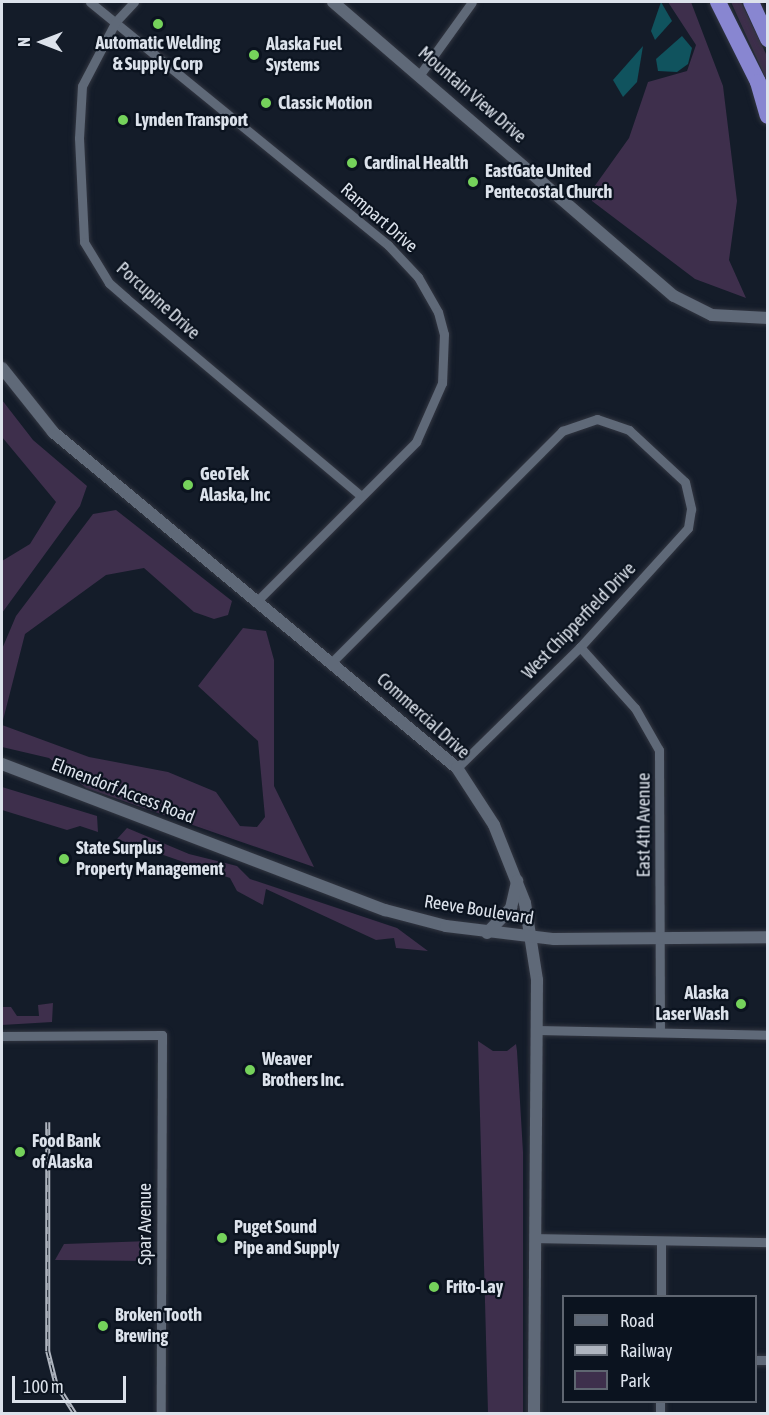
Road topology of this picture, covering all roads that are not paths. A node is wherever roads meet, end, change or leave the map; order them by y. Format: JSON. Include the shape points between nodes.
{"nodes":[{"id":1,"x":90,"y":2,"type":"edge"},
{"id":2,"x":134,"y":2,"type":"edge"},
{"id":3,"x":333,"y":2,"type":"edge"},
{"id":4,"x":472,"y":2,"type":"edge"},
{"id":5,"x":718,"y":2,"type":"edge"},
{"id":6,"x":751,"y":2,"type":"edge"},
{"id":7,"x":116,"y":21,"type":"junction"},
{"id":8,"x":768,"y":39,"type":"edge"},
{"id":9,"x":421,"y":73,"type":"junction"},
{"id":10,"x":768,"y":116,"type":"edge"},
{"id":11,"x":768,"y":318,"type":"edge"},
{"id":12,"x":2,"y":368,"type":"edge"},
{"id":13,"x":362,"y":496,"type":"junction"},
{"id":14,"x":259,"y":599,"type":"junction"},
{"id":15,"x":580,"y":647,"type":"junction"},
{"id":16,"x":333,"y":661,"type":"junction"},
{"id":17,"x":2,"y":764,"type":"edge"},
{"id":18,"x":457,"y":768,"type":"junction"},
{"id":19,"x":232,"y":852,"type":"joint"},
{"id":20,"x":518,"y":880,"type":"junction"},
{"id":21,"x":487,"y":933,"type":"junction"},
{"id":22,"x":661,"y":937,"type":"junction"},
{"id":23,"x":768,"y":937,"type":"edge"},
{"id":24,"x":533,"y":938,"type":"junction"},
{"id":25,"x":537,"y":1030,"type":"junction"},
{"id":26,"x":660,"y":1032,"type":"junction"},
{"id":27,"x":764,"y":1035,"type":"edge"},
{"id":28,"x":2,"y":1036,"type":"edge"},
{"id":29,"x":535,"y":1238,"type":"junction"},
{"id":30,"x":661,"y":1242,"type":"junction"},
{"id":31,"x":768,"y":1242,"type":"edge"},
{"id":32,"x":661,"y":1295,"type":"edge"},
{"id":33,"x":161,"y":1413,"type":"edge"},
{"id":34,"x":534,"y":1413,"type":"edge"}],
"edges":[{"from":1,"to":7,"type":"street","name":"Rampart Drive"},
{"from":2,"to":7,"type":"street","name":"Porcupine Drive"},
{"from":3,"to":9,"type":"street","name":"Mountain View Drive"},
{"from":4,"to":9,"type":"street"},
{"from":5,"to":10,"type":"highway","via":[[758,82]]},
{"from":6,"to":8,"type":"highway"},
{"from":7,"to":13,"type":"street","name":"Porcupine Drive","via":[[82,96],[80,200],[84,242],[96,265],[126,298]]},
{"from":7,"to":13,"type":"street","name":"Rampart Drive","via":[[388,245],[429,294],[444,334],[436,405],[416,442]]},
{"from":9,"to":11,"type":"street","name":"Mountain View Drive","via":[[674,296],[712,315]]},
{"from":12,"to":14,"type":"street","name":"Commercial Drive","via":[[53,432]]},
{"from":13,"to":14,"type":"street","name":"Rampart Drive"},
{"from":14,"to":16,"type":"street","name":"Commercial Drive"},
{"from":15,"to":16,"type":"street","name":"West Chipperfield Drive","via":[[683,537],[691,509],[685,482],[622,425],[597,419],[570,425]]},
{"from":15,"to":18,"type":"street","name":"West Chipperfield Drive"},
{"from":15,"to":22,"type":"street","name":"East 4th Avenue","via":[[635,708],[659,750]]},
{"from":16,"to":18,"type":"street","name":"Commercial Drive"},
{"from":17,"to":19,"type":"street","name":"Elmendorf Access Road"},
{"from":18,"to":20,"type":"street","name":"Commercial Drive","via":[[494,825]]},
{"from":19,"to":21,"type":"street","name":"Reeve Boulevard","via":[[385,910]]},
{"from":20,"to":21,"type":"street","via":[[511,908]]},
{"from":20,"to":24,"type":"street","name":"Commercial Drive"},
{"from":21,"to":24,"type":"street","name":"Reeve Boulevard"},
{"from":22,"to":23,"type":"street","name":"Reeve Boulevard"},
{"from":22,"to":24,"type":"street","name":"Reeve Boulevard"},
{"from":22,"to":26,"type":"street","name":"East 4th Avenue"},
{"from":24,"to":25,"type":"street","name":"Commercial Drive"},
{"from":25,"to":26,"type":"street"},
{"from":25,"to":29,"type":"street","name":"Commercial Drive"},
{"from":26,"to":27,"type":"street"},
{"from":28,"to":33,"type":"street","name":"Spar Avenue","via":[[162,1035]]},
{"from":29,"to":30,"type":"street"},
{"from":29,"to":34,"type":"street","name":"Commercial Drive"},
{"from":30,"to":31,"type":"street"},
{"from":30,"to":32,"type":"street"}]}
